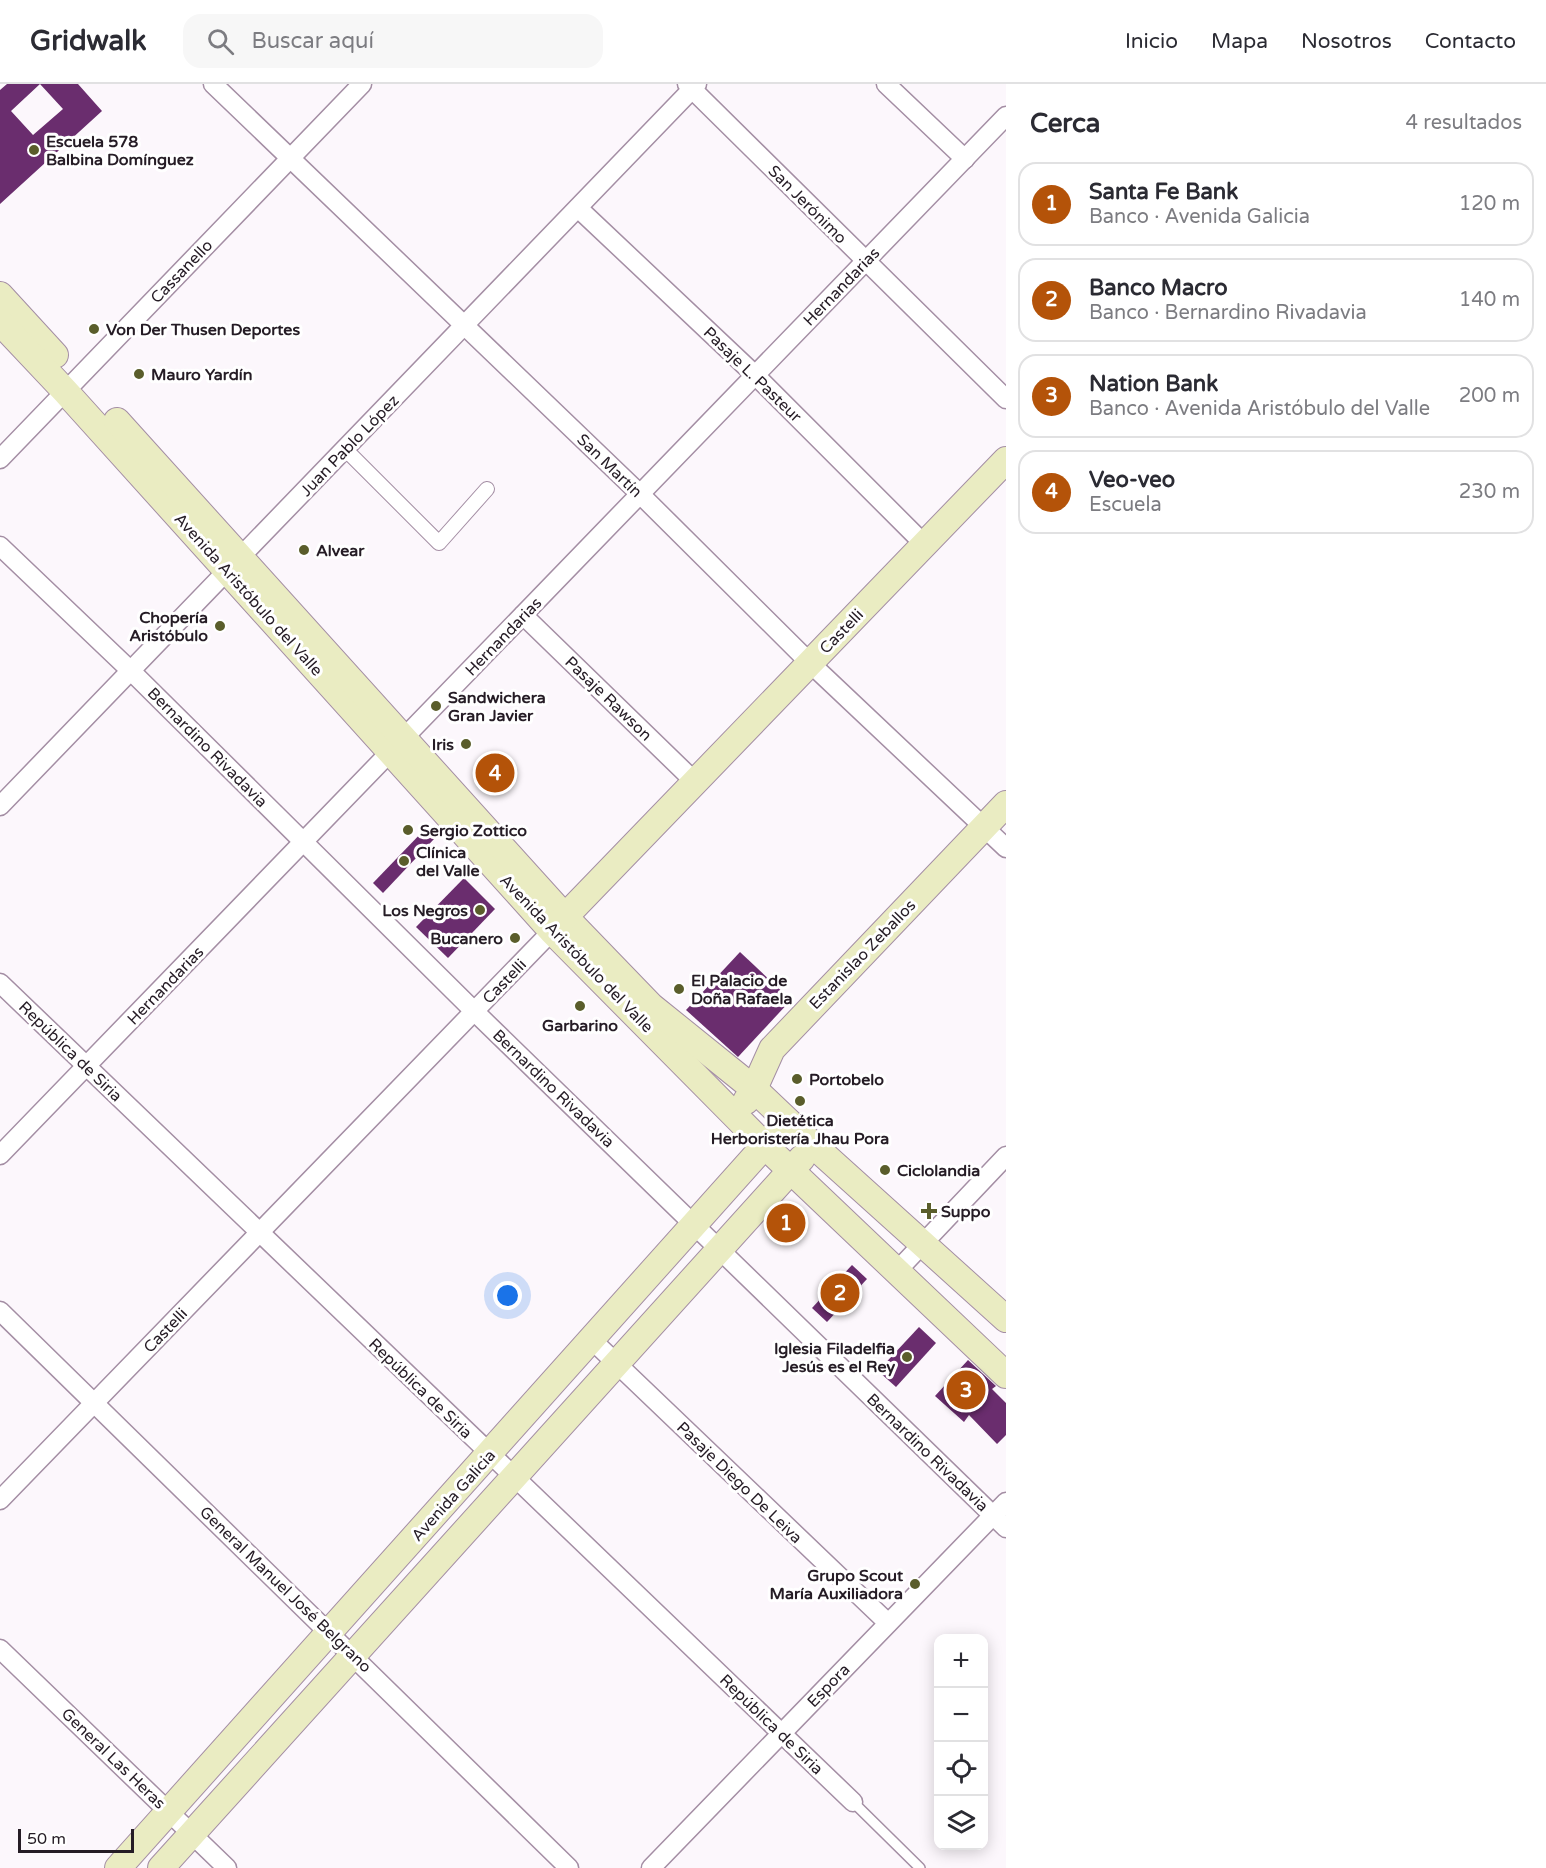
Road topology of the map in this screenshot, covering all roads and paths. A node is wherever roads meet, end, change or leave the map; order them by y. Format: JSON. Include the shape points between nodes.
{"nodes":[{"id":1,"x":213,"y":84,"type":"edge"},
{"id":2,"x":362,"y":84,"type":"edge"},
{"id":3,"x":886,"y":84,"type":"edge"},
{"id":4,"x":692,"y":86,"type":"edge"},
{"id":5,"x":1006,"y":116,"type":"edge"},
{"id":6,"x":290,"y":158,"type":"junction"},
{"id":7,"x":965,"y":159,"type":"junction"},
{"id":8,"x":578,"y":208,"type":"junction"},
{"id":9,"x":866,"y":261,"type":"junction"},
{"id":10,"x":0,"y":295,"type":"edge"},
{"id":11,"x":0,"y":322,"type":"edge"},
{"id":12,"x":465,"y":326,"type":"junction"},
{"id":13,"x":755,"y":375,"type":"junction"},
{"id":14,"x":71,"y":385,"type":"junction"},
{"id":15,"x":1006,"y":399,"type":"edge"},
{"id":16,"x":345,"y":449,"type":"junction"},
{"id":17,"x":0,"y":459,"type":"edge"},
{"id":18,"x":1006,"y":460,"type":"edge"},
{"id":19,"x":487,"y":489,"type":"dead end"},
{"id":20,"x":640,"y":494,"type":"junction"},
{"id":21,"x":924,"y":544,"type":"junction"},
{"id":22,"x":0,"y":546,"type":"edge"},
{"id":23,"x":234,"y":564,"type":"junction"},
{"id":24,"x":523,"y":615,"type":"junction"},
{"id":25,"x":810,"y":663,"type":"junction"},
{"id":26,"x":131,"y":671,"type":"junction"},
{"id":27,"x":397,"y":745,"type":"junction"},
{"id":28,"x":695,"y":782,"type":"junction"},
{"id":29,"x":1006,"y":804,"type":"edge"},
{"id":30,"x":0,"y":806,"type":"edge"},
{"id":31,"x":984,"y":827,"type":"junction"},
{"id":32,"x":303,"y":840,"type":"junction"},
{"id":33,"x":1006,"y":848,"type":"edge"},
{"id":34,"x":559,"y":924,"type":"junction"},
{"id":35,"x":0,"y":983,"type":"edge"},
{"id":36,"x":474,"y":1011,"type":"junction"},
{"id":37,"x":87,"y":1066,"type":"junction"},
{"id":38,"x":754,"y":1089,"type":"junction"},
{"id":39,"x":731,"y":1111,"type":"junction"},
{"id":40,"x":788,"y":1121,"type":"junction"},
{"id":41,"x":813,"y":1145,"type":"junction"},
{"id":42,"x":765,"y":1146,"type":"junction"},
{"id":43,"x":0,"y":1155,"type":"edge"},
{"id":44,"x":1006,"y":1156,"type":"edge"},
{"id":45,"x":791,"y":1170,"type":"junction"},
{"id":46,"x":694,"y":1224,"type":"junction"},
{"id":47,"x":259,"y":1233,"type":"junction"},
{"id":48,"x":922,"y":1244,"type":"junction"},
{"id":49,"x":720,"y":1249,"type":"junction"},
{"id":50,"x":896,"y":1272,"type":"junction"},
{"id":51,"x":0,"y":1311,"type":"edge"},
{"id":52,"x":1006,"y":1319,"type":"edge"},
{"id":53,"x":592,"y":1340,"type":"junction"},
{"id":54,"x":616,"y":1364,"type":"junction"},
{"id":55,"x":1006,"y":1375,"type":"edge"},
{"id":56,"x":95,"y":1402,"type":"junction"},
{"id":57,"x":490,"y":1453,"type":"junction"},
{"id":58,"x":515,"y":1477,"type":"junction"},
{"id":59,"x":0,"y":1500,"type":"edge"},
{"id":60,"x":1006,"y":1502,"type":"edge"},
{"id":61,"x":1000,"y":1522,"type":"edge"},
{"id":62,"x":888,"y":1623,"type":"junction"},
{"id":63,"x":328,"y":1631,"type":"junction"},
{"id":64,"x":0,"y":1649,"type":"edge"},
{"id":65,"x":353,"y":1654,"type":"junction"},
{"id":66,"x":782,"y":1732,"type":"junction"},
{"id":67,"x":853,"y":1802,"type":"joint"},
{"id":68,"x":169,"y":1811,"type":"junction"},
{"id":69,"x":192,"y":1833,"type":"junction"},
{"id":70,"x":118,"y":1868,"type":"edge"},
{"id":71,"x":161,"y":1868,"type":"edge"},
{"id":72,"x":227,"y":1868,"type":"edge"},
{"id":73,"x":569,"y":1868,"type":"edge"},
{"id":74,"x":651,"y":1868,"type":"edge"},
{"id":75,"x":920,"y":1868,"type":"edge"}],
"edges":[{"from":1,"to":6,"type":"street","name":"San Martín"},
{"from":2,"to":6,"type":"street","name":"Cassanello"},
{"from":3,"to":7,"type":"street"},
{"from":4,"to":8,"type":"street","name":"Juan Pablo López"},
{"from":4,"to":9,"type":"street","name":"San Jerónimo"},
{"from":5,"to":7,"type":"street","name":"Hernandarias"},
{"from":6,"to":12,"type":"street","name":"San Martín"},
{"from":6,"to":14,"type":"street","name":"Cassanello"},
{"from":7,"to":9,"type":"street","name":"Hernandarias"},
{"from":8,"to":12,"type":"street","name":"Juan Pablo López"},
{"from":8,"to":13,"type":"street","name":"Pasaje L. Pasteur"},
{"from":9,"to":13,"type":"street","name":"Hernandarias"},
{"from":9,"to":15,"type":"street","name":"San Jerónimo"},
{"from":10,"to":14,"type":"main road","name":"Avenida Aristóbulo del Valle"},
{"from":11,"to":14,"type":"main road","name":"Avenida Aristóbulo del Valle"},
{"from":12,"to":16,"type":"street","name":"Juan Pablo López"},
{"from":12,"to":20,"type":"street","name":"San Martín"},
{"from":13,"to":20,"type":"street","name":"Hernandarias"},
{"from":13,"to":21,"type":"street","name":"Pasaje L. Pasteur"},
{"from":14,"to":17,"type":"street","name":"Cassanello"},
{"from":14,"to":23,"type":"main road","name":"Avenida Aristóbulo del Valle"},
{"from":16,"to":19,"type":"street","via":[[439,543]]},
{"from":16,"to":23,"type":"street","name":"Juan Pablo López"},
{"from":18,"to":21,"type":"main road","name":"Castelli"},
{"from":20,"to":24,"type":"street","name":"Hernandarias"},
{"from":20,"to":25,"type":"street","name":"San Martín"},
{"from":21,"to":25,"type":"main road","name":"Castelli"},
{"from":22,"to":26,"type":"street","name":"Bernardino Rivadavia"},
{"from":23,"to":26,"type":"street","name":"Juan Pablo López"},
{"from":23,"to":27,"type":"main road","name":"Avenida Aristóbulo del Valle"},
{"from":24,"to":27,"type":"street","name":"Hernandarias"},
{"from":24,"to":28,"type":"street","name":"Pasaje Rawson"},
{"from":25,"to":28,"type":"main road","name":"Castelli"},
{"from":25,"to":31,"type":"street","name":"San Martín"},
{"from":26,"to":30,"type":"street","name":"Juan Pablo López"},
{"from":26,"to":32,"type":"street","name":"Bernardino Rivadavia"},
{"from":27,"to":32,"type":"street","name":"Hernandarias"},
{"from":27,"to":34,"type":"main road","name":"Avenida Aristóbulo del Valle"},
{"from":28,"to":34,"type":"main road","name":"Castelli"},
{"from":29,"to":31,"type":"main road","name":"Estanislao Zeballos"},
{"from":31,"to":33,"type":"street","name":"San Martín"},
{"from":31,"to":38,"type":"main road","name":"Estanislao Zeballos","via":[[772,1049]]},
{"from":32,"to":36,"type":"street","name":"Bernardino Rivadavia"},
{"from":32,"to":37,"type":"street","name":"Hernandarias"},
{"from":34,"to":36,"type":"street","name":"Castelli"},
{"from":34,"to":38,"type":"main road","name":"Avenida Aristóbulo del Valle","via":[[651,1006]]},
{"from":34,"to":39,"type":"main road","name":"Avenida Aristóbulo del Valle"},
{"from":35,"to":37,"type":"street","name":"República de Siria"},
{"from":36,"to":46,"type":"street","name":"Bernardino Rivadavia"},
{"from":36,"to":47,"type":"street","name":"Castelli"},
{"from":37,"to":43,"type":"street","name":"Hernandarias"},
{"from":37,"to":47,"type":"street","name":"República de Siria"},
{"from":38,"to":39,"type":"main road","name":"Estanislao Zeballos","via":[[746,1102]]},
{"from":38,"to":40,"type":"main road","name":"Avenida Aristóbulo del Valle"},
{"from":39,"to":42,"type":"main road","name":"Avenida Aristóbulo del Valle"},
{"from":40,"to":41,"type":"main road","name":"Avenida Aristóbulo del Valle"},
{"from":40,"to":42,"type":"main road","name":"Avenida Galicia"},
{"from":41,"to":45,"type":"main road","name":"Avenida Galicia"},
{"from":41,"to":48,"type":"main road","name":"Avenida Aristóbulo del Valle"},
{"from":42,"to":45,"type":"main road","name":"Avenida Aristóbulo del Valle"},
{"from":42,"to":46,"type":"main road","name":"Avenida Galicia"},
{"from":44,"to":48,"type":"street"},
{"from":45,"to":49,"type":"main road","name":"Avenida Galicia"},
{"from":45,"to":50,"type":"main road","name":"Avenida Aristóbulo del Valle"},
{"from":46,"to":49,"type":"street","name":"Bernardino Rivadavia"},
{"from":46,"to":53,"type":"main road","name":"Avenida Galicia"},
{"from":47,"to":56,"type":"street","name":"Castelli"},
{"from":47,"to":57,"type":"street","name":"República de Siria"},
{"from":48,"to":50,"type":"street"},
{"from":48,"to":52,"type":"main road","name":"Avenida Aristóbulo del Valle"},
{"from":49,"to":54,"type":"main road","name":"Avenida Galicia"},
{"from":49,"to":61,"type":"street","name":"Bernardino Rivadavia"},
{"from":50,"to":55,"type":"main road","name":"Avenida Aristóbulo del Valle"},
{"from":51,"to":56,"type":"street","name":"General Manuel José Belgrano"},
{"from":53,"to":54,"type":"street","name":"Pasaje Diego De Leiva"},
{"from":53,"to":57,"type":"main road","name":"Avenida Galicia"},
{"from":54,"to":58,"type":"main road","name":"Avenida Galicia"},
{"from":54,"to":62,"type":"street","name":"Pasaje Diego De Leiva"},
{"from":56,"to":59,"type":"street","name":"Castelli"},
{"from":56,"to":63,"type":"street","name":"General Manuel José Belgrano"},
{"from":57,"to":58,"type":"street","name":"República de Siria"},
{"from":57,"to":63,"type":"main road","name":"Avenida Galicia"},
{"from":58,"to":65,"type":"main road","name":"Avenida Galicia"},
{"from":58,"to":66,"type":"street","name":"República de Siria"},
{"from":60,"to":61,"type":"street","name":"Espora"},
{"from":61,"to":62,"type":"street","name":"Espora"},
{"from":62,"to":66,"type":"street","name":"Espora"},
{"from":63,"to":65,"type":"street","name":"General Manuel José Belgrano"},
{"from":63,"to":68,"type":"main road","name":"Avenida Galicia"},
{"from":64,"to":68,"type":"street","name":"General Las Heras"},
{"from":65,"to":69,"type":"main road","name":"Avenida Galicia"},
{"from":65,"to":73,"type":"street","name":"General Manuel José Belgrano"},
{"from":66,"to":67,"type":"street","name":"República de Siria"},
{"from":66,"to":74,"type":"street","name":"Espora"},
{"from":67,"to":75,"type":"lane","name":"República de Siria"},
{"from":68,"to":69,"type":"street","name":"General Las Heras"},
{"from":68,"to":70,"type":"main road","name":"Avenida Galicia"},
{"from":69,"to":71,"type":"main road","name":"Avenida Galicia"},
{"from":69,"to":72,"type":"street","name":"General Las Heras"}]}
